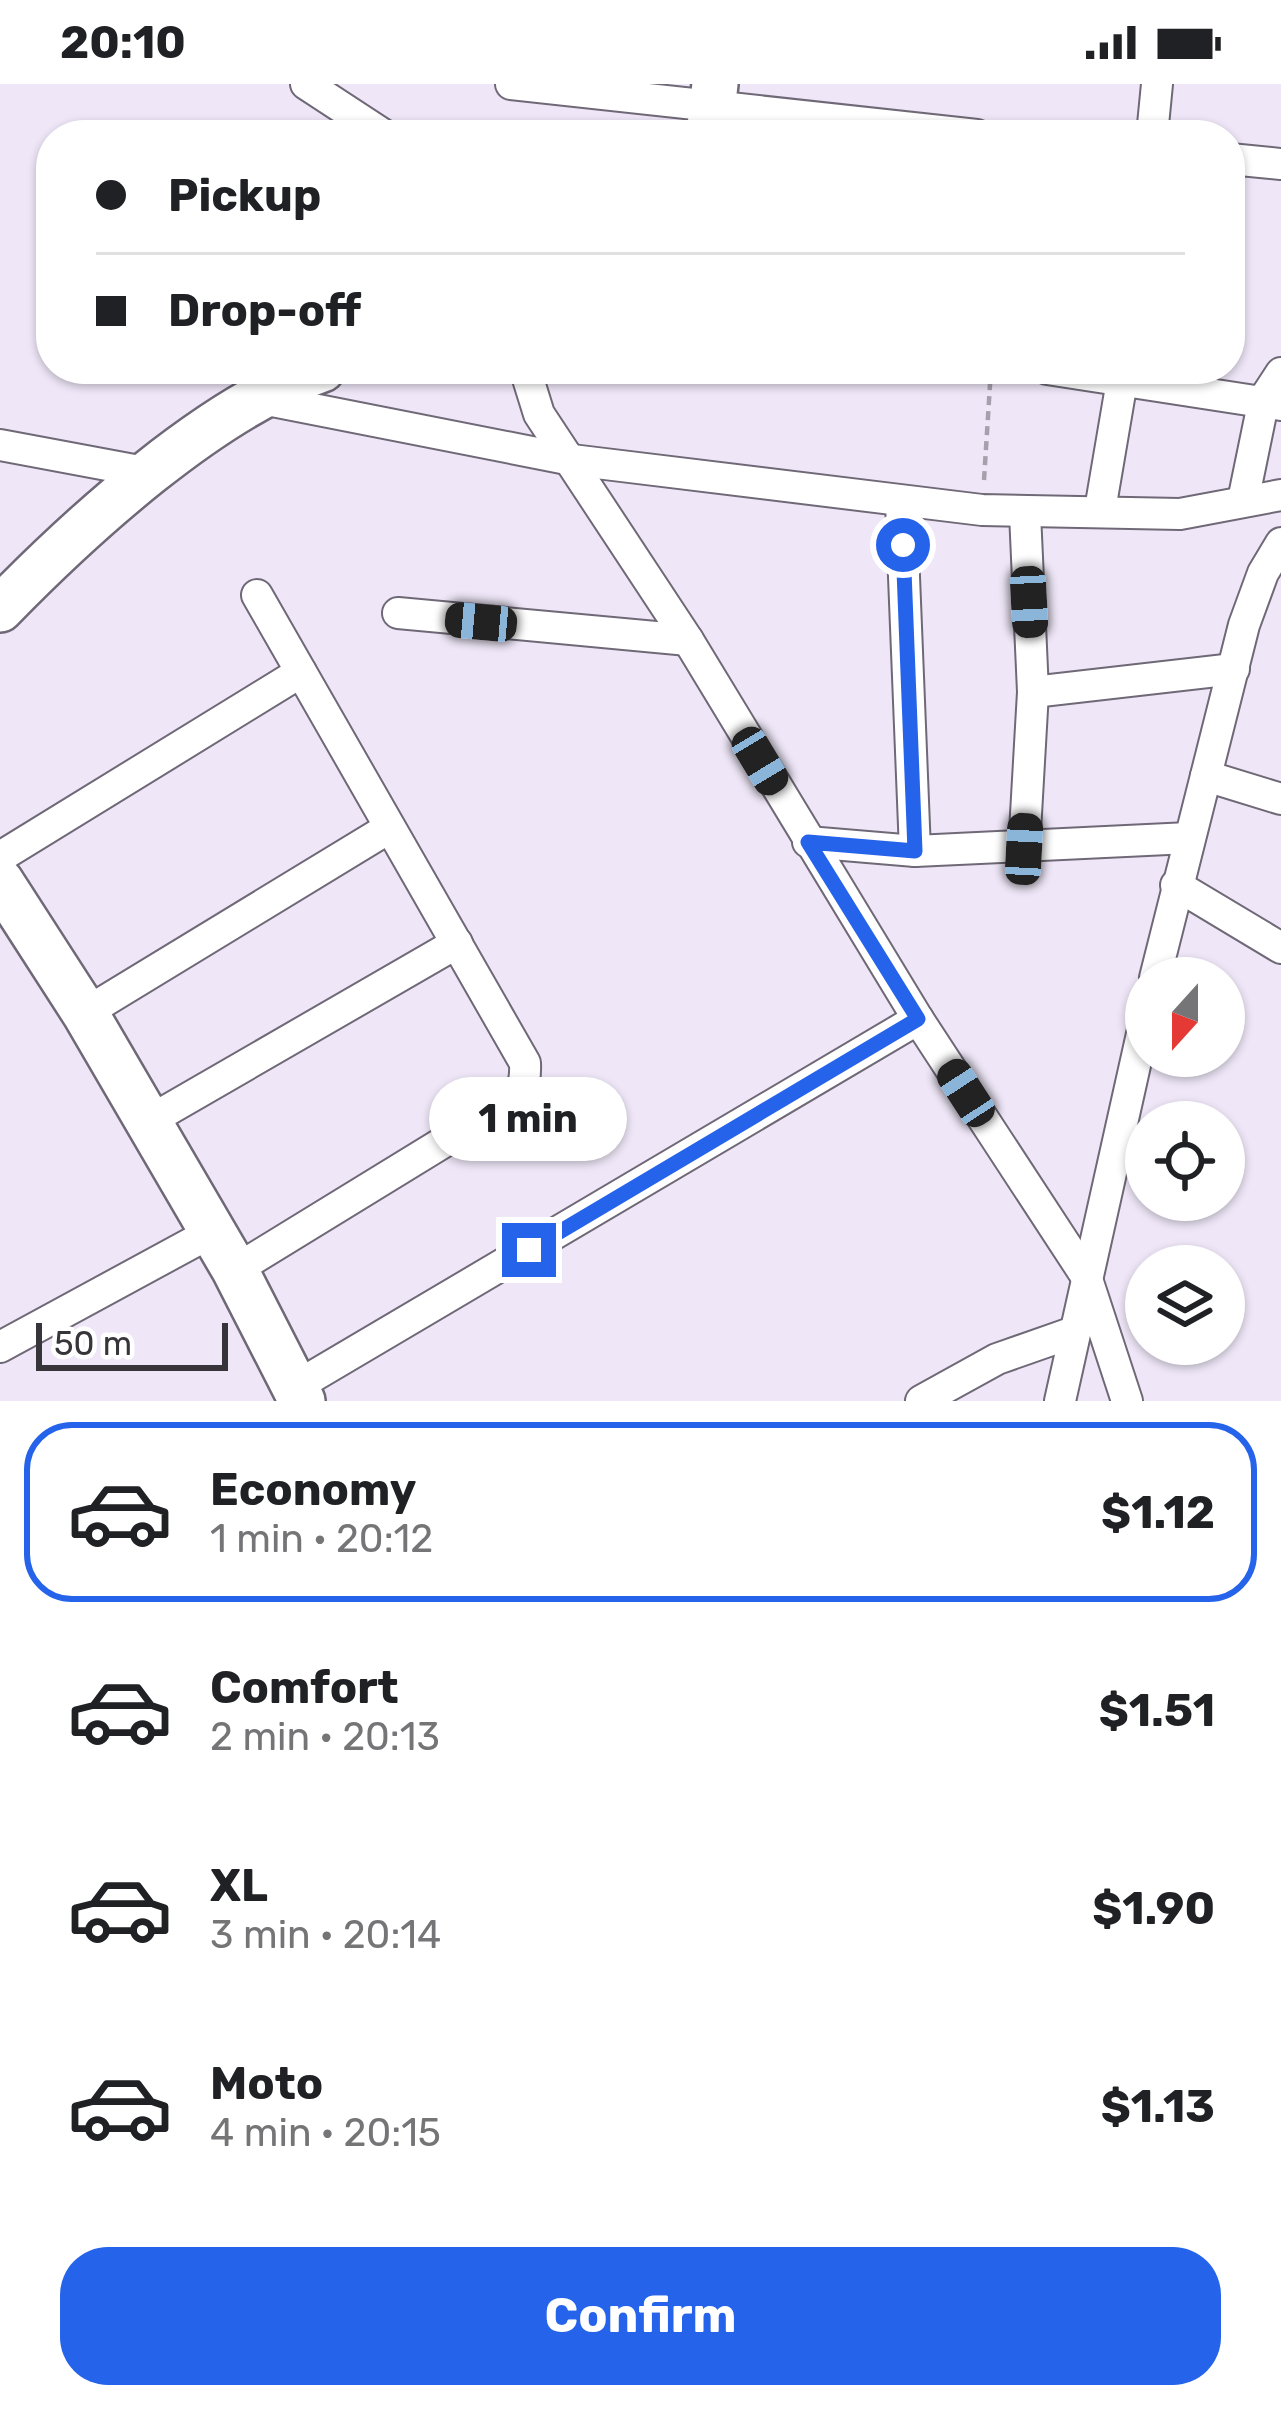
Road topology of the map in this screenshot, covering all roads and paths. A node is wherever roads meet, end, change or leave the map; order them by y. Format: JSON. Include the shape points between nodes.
{"nodes":[{"id":1,"x":306,"y":84,"type":"edge"},
{"id":2,"x":512,"y":84,"type":"edge"},
{"id":3,"x":1157,"y":84,"type":"edge"},
{"id":4,"x":712,"y":109,"type":"edge"},
{"id":5,"x":361,"y":120,"type":"edge"},
{"id":6,"x":824,"y":120,"type":"edge"},
{"id":7,"x":1153,"y":120,"type":"edge"},
{"id":8,"x":1245,"y":160,"type":"edge"},
{"id":9,"x":1281,"y":164,"type":"edge"},
{"id":10,"x":288,"y":384,"type":"edge"},
{"id":11,"x":529,"y":384,"type":"edge"},
{"id":12,"x":990,"y":384,"type":"edge"},
{"id":13,"x":1122,"y":384,"type":"edge"},
{"id":14,"x":1211,"y":384,"type":"edge"},
{"id":15,"x":1275,"y":392,"type":"edge"},
{"id":16,"x":257,"y":398,"type":"junction"},
{"id":17,"x":0,"y":445,"type":"edge"},
{"id":18,"x":572,"y":460,"type":"junction"},
{"id":19,"x":150,"y":473,"type":"junction"},
{"id":20,"x":1281,"y":495,"type":"edge"},
{"id":21,"x":1243,"y":501,"type":"junction"},
{"id":22,"x":901,"y":502,"type":"junction"},
{"id":23,"x":982,"y":510,"type":"junction"},
{"id":24,"x":1100,"y":510,"type":"junction"},
{"id":25,"x":1025,"y":513,"type":"junction"},
{"id":26,"x":1281,"y":543,"type":"edge"},
{"id":27,"x":256,"y":595,"type":"dead end"},
{"id":28,"x":10,"y":598,"type":"edge"},
{"id":29,"x":398,"y":613,"type":"dead end"},
{"id":30,"x":0,"y":635,"type":"edge"},
{"id":31,"x":688,"y":640,"type":"junction"},
{"id":32,"x":1234,"y":669,"type":"junction"},
{"id":33,"x":301,"y":672,"type":"junction"},
{"id":34,"x":1034,"y":692,"type":"junction"},
{"id":35,"x":1206,"y":776,"type":"junction"},
{"id":36,"x":1281,"y":799,"type":"edge"},
{"id":37,"x":389,"y":828,"type":"junction"},
{"id":38,"x":1189,"y":838,"type":"junction"},
{"id":39,"x":808,"y":842,"type":"junction"},
{"id":40,"x":1024,"y":849,"type":"junction"},
{"id":41,"x":915,"y":851,"type":"junction"},
{"id":42,"x":1,"y":867,"type":"edge"},
{"id":43,"x":1176,"y":885,"type":"junction"},
{"id":44,"x":457,"y":944,"type":"junction"},
{"id":45,"x":1281,"y":948,"type":"edge"},
{"id":46,"x":1160,"y":957,"type":"edge"},
{"id":47,"x":85,"y":1013,"type":"junction"},
{"id":48,"x":918,"y":1019,"type":"junction"},
{"id":49,"x":1132,"y":1077,"type":"edge"},
{"id":50,"x":147,"y":1122,"type":"junction"},
{"id":51,"x":223,"y":1251,"type":"junction"},
{"id":52,"x":1086,"y":1276,"type":"junction"},
{"id":53,"x":1074,"y":1332,"type":"junction"},
{"id":54,"x":0,"y":1347,"type":"edge"},
{"id":55,"x":298,"y":1394,"type":"edge"},
{"id":56,"x":921,"y":1401,"type":"edge"},
{"id":57,"x":1060,"y":1401,"type":"edge"},
{"id":58,"x":1127,"y":1401,"type":"edge"}],
"edges":[{"from":1,"to":5,"type":"street"},
{"from":2,"to":4,"type":"street"},
{"from":3,"to":7,"type":"street"},
{"from":4,"to":6,"type":"street"},
{"from":8,"to":9,"type":"street"},
{"from":10,"to":16,"type":"main road"},
{"from":11,"to":18,"type":"street","via":[[539,414]]},
{"from":12,"to":23,"type":"path"},
{"from":13,"to":24,"type":"street"},
{"from":14,"to":15,"type":"street"},
{"from":15,"to":21,"type":"street"},
{"from":16,"to":18,"type":"street"},
{"from":16,"to":19,"type":"main road"},
{"from":17,"to":19,"type":"street"},
{"from":18,"to":22,"type":"street"},
{"from":18,"to":31,"type":"street"},
{"from":19,"to":28,"type":"main road"},
{"from":20,"to":21,"type":"street"},
{"from":21,"to":24,"type":"street","via":[[1180,514]]},
{"from":22,"to":23,"type":"street"},
{"from":22,"to":41,"type":"street"},
{"from":23,"to":25,"type":"street"},
{"from":24,"to":25,"type":"street"},
{"from":25,"to":34,"type":"street"},
{"from":26,"to":32,"type":"street","via":[[1263,573]]},
{"from":27,"to":33,"type":"street"},
{"from":28,"to":30,"type":"main road"},
{"from":29,"to":31,"type":"street"},
{"from":31,"to":39,"type":"street"},
{"from":32,"to":34,"type":"street"},
{"from":32,"to":35,"type":"street"},
{"from":33,"to":37,"type":"street"},
{"from":33,"to":42,"type":"street"},
{"from":34,"to":40,"type":"street"},
{"from":35,"to":36,"type":"street"},
{"from":35,"to":38,"type":"street"},
{"from":37,"to":44,"type":"street"},
{"from":37,"to":47,"type":"street"},
{"from":38,"to":40,"type":"street"},
{"from":38,"to":43,"type":"street"},
{"from":39,"to":41,"type":"street"},
{"from":39,"to":48,"type":"street"},
{"from":40,"to":41,"type":"street"},
{"from":42,"to":47,"type":"main road"},
{"from":43,"to":45,"type":"street"},
{"from":43,"to":46,"type":"street"},
{"from":44,"to":50,"type":"street"},
{"from":44,"to":51,"type":"street","via":[[525,1063],[519,1094]]},
{"from":47,"to":50,"type":"main road"},
{"from":48,"to":52,"type":"street"},
{"from":48,"to":55,"type":"street"},
{"from":49,"to":52,"type":"street"},
{"from":50,"to":51,"type":"main road"},
{"from":51,"to":54,"type":"street"},
{"from":51,"to":55,"type":"main road"},
{"from":52,"to":53,"type":"street"},
{"from":52,"to":58,"type":"street"},
{"from":53,"to":56,"type":"street","via":[[997,1359]]},
{"from":53,"to":57,"type":"street"}]}
